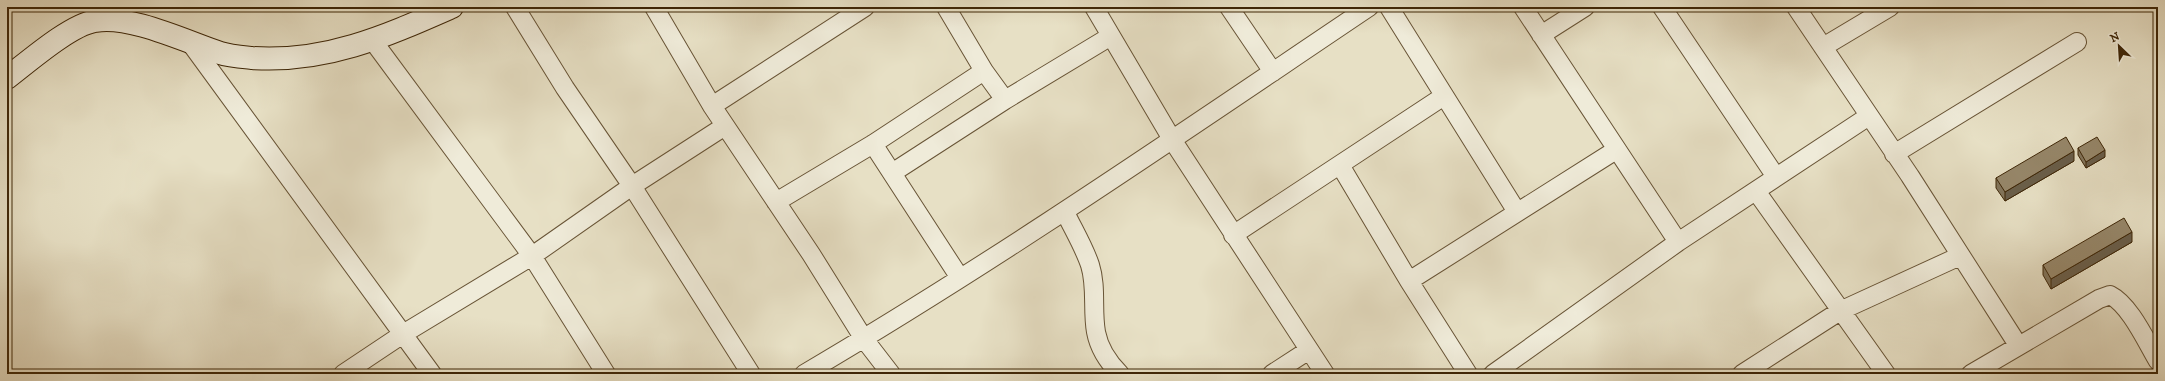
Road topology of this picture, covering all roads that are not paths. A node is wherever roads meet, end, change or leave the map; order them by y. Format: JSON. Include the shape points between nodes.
{"nodes":[{"id":1,"x":452,"y":7,"type":"edge"},
{"id":2,"x":515,"y":7,"type":"edge"},
{"id":3,"x":654,"y":7,"type":"edge"},
{"id":4,"x":865,"y":7,"type":"edge"},
{"id":5,"x":946,"y":7,"type":"edge"},
{"id":6,"x":1094,"y":7,"type":"edge"},
{"id":7,"x":1229,"y":7,"type":"edge"},
{"id":8,"x":1369,"y":7,"type":"edge"},
{"id":9,"x":1390,"y":7,"type":"edge"},
{"id":10,"x":1523,"y":7,"type":"edge"},
{"id":11,"x":1584,"y":7,"type":"edge"},
{"id":12,"x":1662,"y":7,"type":"edge"},
{"id":13,"x":1796,"y":7,"type":"edge"},
{"id":14,"x":1890,"y":7,"type":"edge"},
{"id":15,"x":97,"y":14,"type":"edge"},
{"id":16,"x":1541,"y":35,"type":"junction"},
{"id":17,"x":1111,"y":36,"type":"junction"},
{"id":18,"x":373,"y":41,"type":"junction"},
{"id":19,"x":189,"y":42,"type":"junction"},
{"id":20,"x":2076,"y":42,"type":"dead end"},
{"id":21,"x":1823,"y":47,"type":"junction"},
{"id":22,"x":984,"y":71,"type":"junction"},
{"id":23,"x":1272,"y":72,"type":"junction"},
{"id":24,"x":7,"y":78,"type":"edge"},
{"id":25,"x":1444,"y":96,"type":"junction"},
{"id":26,"x":1005,"y":100,"type":"junction"},
{"id":27,"x":712,"y":106,"type":"junction"},
{"id":28,"x":1869,"y":116,"type":"junction"},
{"id":29,"x":725,"y":126,"type":"junction"},
{"id":30,"x":1173,"y":141,"type":"junction"},
{"id":31,"x":873,"y":144,"type":"junction"},
{"id":32,"x":1616,"y":150,"type":"junction"},
{"id":33,"x":1894,"y":154,"type":"junction"},
{"id":34,"x":1340,"y":165,"type":"junction"},
{"id":35,"x":892,"y":173,"type":"junction"},
{"id":36,"x":1776,"y":177,"type":"junction"},
{"id":37,"x":632,"y":186,"type":"junction"},
{"id":38,"x":1756,"y":191,"type":"junction"},
{"id":39,"x":776,"y":202,"type":"junction"},
{"id":40,"x":1065,"y":212,"type":"junction"},
{"id":41,"x":1517,"y":212,"type":"junction"},
{"id":42,"x":1233,"y":235,"type":"junction"},
{"id":43,"x":1678,"y":242,"type":"junction"},
{"id":44,"x":532,"y":256,"type":"junction"},
{"id":45,"x":1960,"y":256,"type":"junction"},
{"id":46,"x":960,"y":278,"type":"junction"},
{"id":47,"x":1409,"y":281,"type":"junction"},
{"id":48,"x":1840,"y":311,"type":"junction"},
{"id":49,"x":403,"y":334,"type":"junction"},
{"id":50,"x":864,"y":339,"type":"junction"},
{"id":51,"x":2018,"y":345,"type":"junction"},
{"id":52,"x":1309,"y":350,"type":"junction"},
{"id":53,"x":2158,"y":361,"type":"edge"},
{"id":54,"x":343,"y":374,"type":"edge"},
{"id":55,"x":432,"y":374,"type":"edge"},
{"id":56,"x":606,"y":374,"type":"edge"},
{"id":57,"x":751,"y":374,"type":"edge"},
{"id":58,"x":804,"y":374,"type":"edge"},
{"id":59,"x":891,"y":374,"type":"edge"},
{"id":60,"x":1120,"y":374,"type":"edge"},
{"id":61,"x":1272,"y":374,"type":"edge"},
{"id":62,"x":1325,"y":374,"type":"edge"},
{"id":63,"x":1468,"y":374,"type":"edge"},
{"id":64,"x":1493,"y":374,"type":"edge"},
{"id":65,"x":1742,"y":374,"type":"edge"},
{"id":66,"x":1886,"y":374,"type":"edge"},
{"id":67,"x":1971,"y":374,"type":"edge"}],
"edges":[{"from":1,"to":18,"type":"main road"},
{"from":2,"to":37,"type":"street","via":[[565,88]]},
{"from":3,"to":27,"type":"street"},
{"from":4,"to":27,"type":"street"},
{"from":5,"to":22,"type":"street"},
{"from":6,"to":17,"type":"street"},
{"from":7,"to":23,"type":"street"},
{"from":8,"to":23,"type":"street"},
{"from":9,"to":25,"type":"street"},
{"from":10,"to":16,"type":"street"},
{"from":11,"to":16,"type":"street"},
{"from":12,"to":36,"type":"street"},
{"from":13,"to":21,"type":"street"},
{"from":14,"to":21,"type":"street"},
{"from":15,"to":19,"type":"main road"},
{"from":15,"to":24,"type":"main road"},
{"from":16,"to":32,"type":"street"},
{"from":17,"to":26,"type":"street"},
{"from":17,"to":30,"type":"street"},
{"from":18,"to":19,"type":"main road","via":[[324,54],[284,59],[221,54]]},
{"from":18,"to":44,"type":"street"},
{"from":19,"to":49,"type":"street"},
{"from":20,"to":33,"type":"street"},
{"from":21,"to":28,"type":"street"},
{"from":22,"to":26,"type":"street"},
{"from":22,"to":31,"type":"street"},
{"from":23,"to":30,"type":"street"},
{"from":25,"to":34,"type":"street"},
{"from":25,"to":41,"type":"street"},
{"from":26,"to":35,"type":"street"},
{"from":27,"to":29,"type":"street"},
{"from":28,"to":33,"type":"street"},
{"from":28,"to":36,"type":"street"},
{"from":29,"to":37,"type":"street"},
{"from":29,"to":39,"type":"street"},
{"from":30,"to":40,"type":"street"},
{"from":30,"to":42,"type":"street"},
{"from":31,"to":35,"type":"street"},
{"from":31,"to":39,"type":"street"},
{"from":32,"to":41,"type":"street"},
{"from":32,"to":43,"type":"street"},
{"from":33,"to":45,"type":"street"},
{"from":34,"to":42,"type":"street"},
{"from":34,"to":47,"type":"street"},
{"from":35,"to":46,"type":"street"},
{"from":36,"to":38,"type":"street"},
{"from":37,"to":44,"type":"street"},
{"from":37,"to":57,"type":"street"},
{"from":38,"to":43,"type":"street"},
{"from":38,"to":48,"type":"street"},
{"from":39,"to":50,"type":"street"},
{"from":40,"to":46,"type":"street"},
{"from":40,"to":60,"type":"street","via":[[1090,265],[1096,302],[1096,332],[1111,364]]},
{"from":41,"to":47,"type":"street"},
{"from":42,"to":52,"type":"street"},
{"from":43,"to":64,"type":"street"},
{"from":44,"to":49,"type":"street"},
{"from":44,"to":56,"type":"street"},
{"from":45,"to":48,"type":"street"},
{"from":45,"to":51,"type":"street"},
{"from":46,"to":50,"type":"street"},
{"from":47,"to":63,"type":"street"},
{"from":48,"to":65,"type":"street"},
{"from":48,"to":66,"type":"street"},
{"from":49,"to":54,"type":"street"},
{"from":49,"to":55,"type":"street"},
{"from":50,"to":58,"type":"street"},
{"from":50,"to":59,"type":"street"},
{"from":51,"to":53,"type":"street","via":[[2110,295],[2119,300],[2126,309]]},
{"from":51,"to":67,"type":"street"},
{"from":52,"to":61,"type":"street"},
{"from":52,"to":62,"type":"street"}]}
